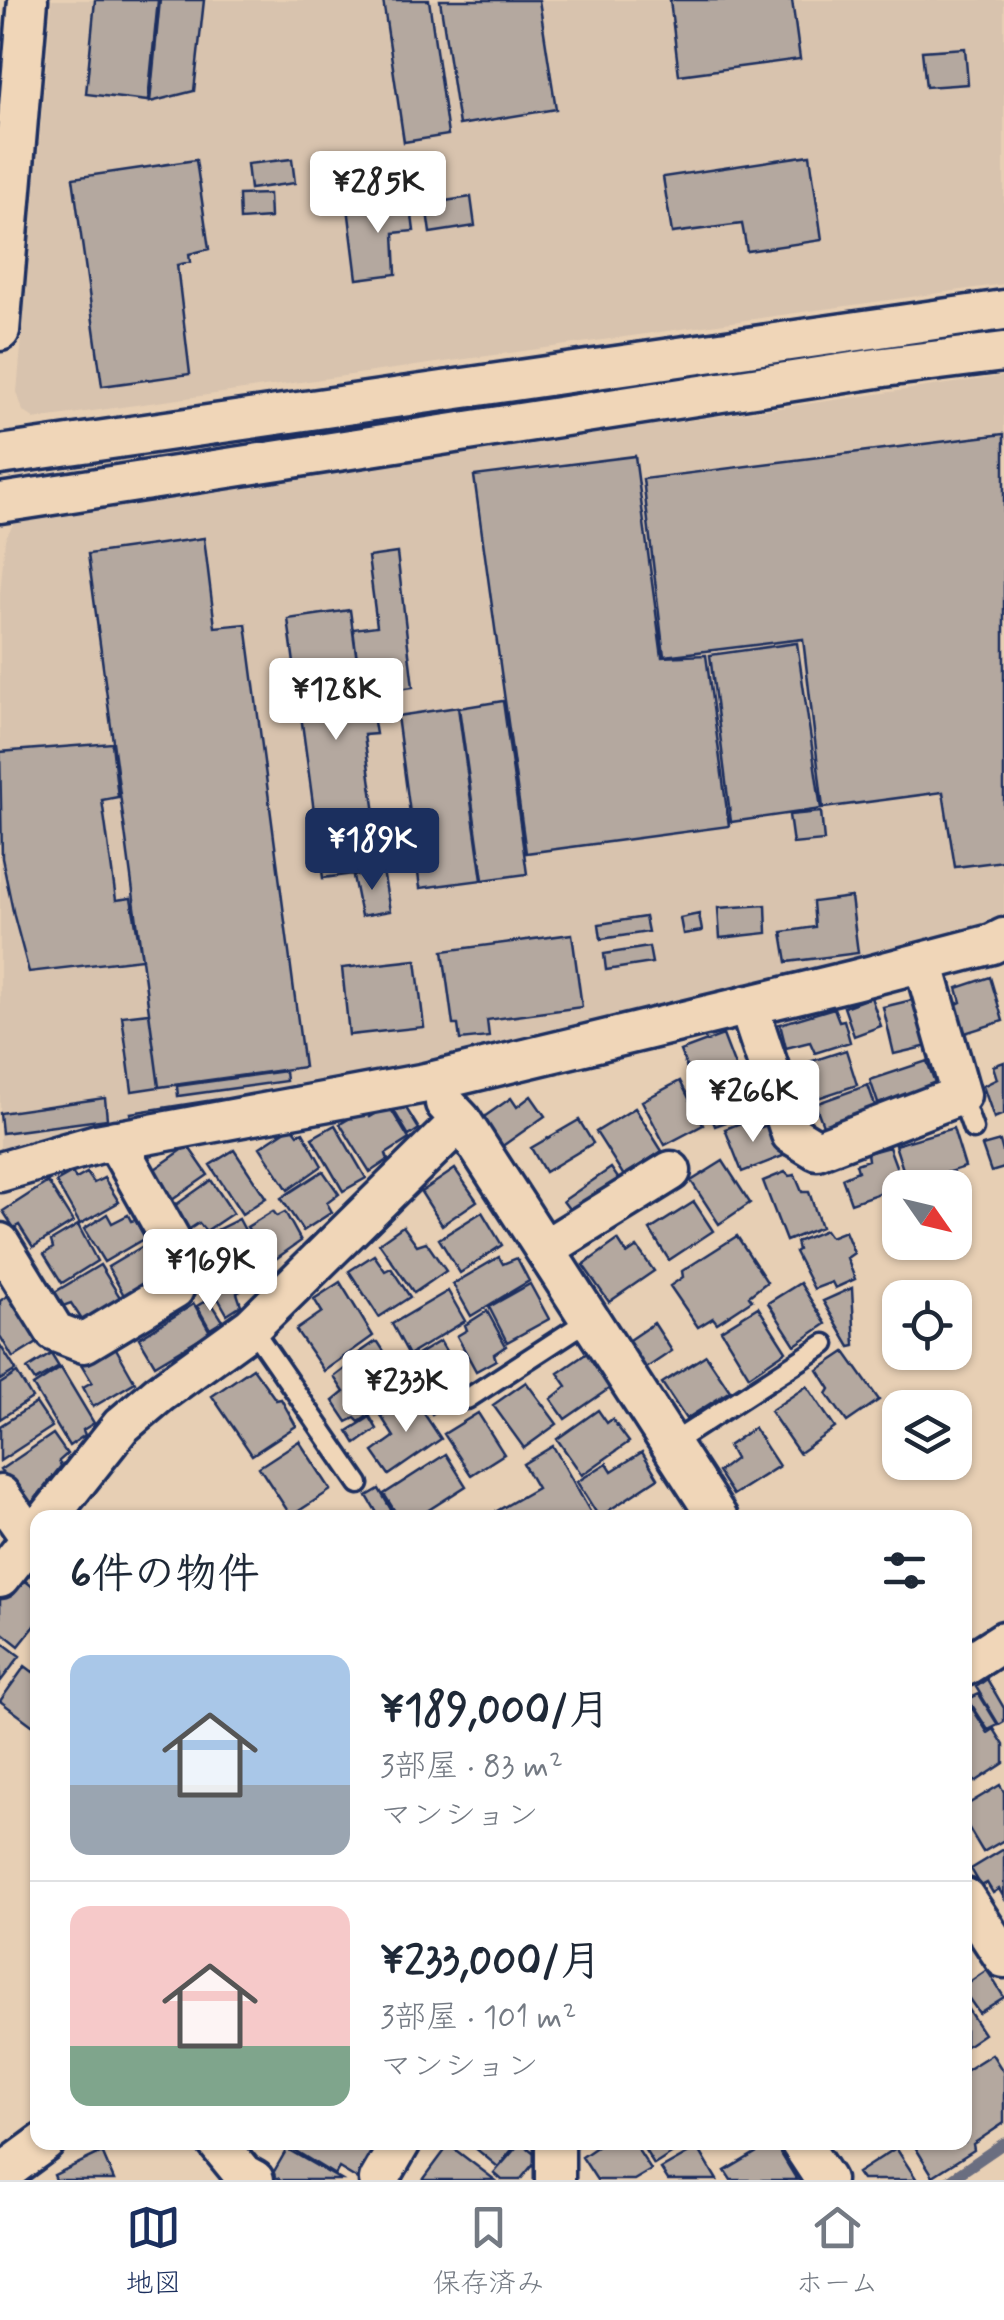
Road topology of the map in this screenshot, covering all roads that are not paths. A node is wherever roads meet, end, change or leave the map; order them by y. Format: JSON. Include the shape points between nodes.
{"nodes":[{"id":1,"x":28,"y":0,"type":"edge"},
{"id":2,"x":1004,"y":310,"type":"edge"},
{"id":3,"x":0,"y":331,"type":"edge"},
{"id":4,"x":1004,"y":352,"type":"edge"},
{"id":5,"x":0,"y":455,"type":"edge"},
{"id":6,"x":0,"y":503,"type":"edge"},
{"id":7,"x":1000,"y":953,"type":"edge"},
{"id":8,"x":922,"y":962,"type":"junction"},
{"id":9,"x":748,"y":1005,"type":"junction"},
{"id":10,"x":426,"y":1083,"type":"junction"},
{"id":11,"x":461,"y":1120,"type":"junction"},
{"id":12,"x":115,"y":1140,"type":"junction"},
{"id":13,"x":670,"y":1171,"type":"dead end"},
{"id":14,"x":0,"y":1172,"type":"edge"},
{"id":15,"x":0,"y":1243,"type":"edge"},
{"id":16,"x":545,"y":1250,"type":"junction"},
{"id":17,"x":590,"y":1319,"type":"junction"},
{"id":18,"x":251,"y":1327,"type":"junction"},
{"id":19,"x":825,"y":1344,"type":"dead end"},
{"id":20,"x":467,"y":1399,"type":"dead end"},
{"id":21,"x":671,"y":1444,"type":"junction"},
{"id":22,"x":359,"y":1484,"type":"dead end"},
{"id":23,"x":0,"y":1495,"type":"edge"},
{"id":24,"x":56,"y":1510,"type":"edge"},
{"id":25,"x":713,"y":1510,"type":"edge"},
{"id":26,"x":30,"y":1526,"type":"edge"},
{"id":27,"x":30,"y":1543,"type":"edge"},
{"id":28,"x":0,"y":1578,"type":"edge"},
{"id":29,"x":1004,"y":1641,"type":"edge"},
{"id":30,"x":972,"y":1662,"type":"edge"},
{"id":31,"x":972,"y":1907,"type":"edge"},
{"id":32,"x":1000,"y":1942,"type":"edge"},
{"id":33,"x":34,"y":2150,"type":"edge"},
{"id":34,"x":224,"y":2150,"type":"edge"},
{"id":35,"x":396,"y":2150,"type":"edge"},
{"id":36,"x":554,"y":2150,"type":"edge"},
{"id":37,"x":805,"y":2150,"type":"edge"},
{"id":38,"x":0,"y":2175,"type":"edge"},
{"id":39,"x":254,"y":2180,"type":"edge"},
{"id":40,"x":379,"y":2180,"type":"edge"},
{"id":41,"x":555,"y":2180,"type":"edge"},
{"id":42,"x":824,"y":2180,"type":"edge"}],
"edges":[{"from":1,"to":3,"type":"street"},
{"from":2,"to":5,"type":"street"},
{"from":4,"to":6,"type":"street"},
{"from":7,"to":8,"type":"street"},
{"from":8,"to":9,"type":"street"},
{"from":8,"to":9,"type":"street","via":[[967,1112],[817,1150],[791,1134]]},
{"from":9,"to":10,"type":"street"},
{"from":10,"to":11,"type":"street"},
{"from":10,"to":12,"type":"street"},
{"from":11,"to":16,"type":"street"},
{"from":11,"to":18,"type":"street"},
{"from":12,"to":14,"type":"street"},
{"from":12,"to":15,"type":"street","via":[[180,1256],[174,1289],[84,1343],[55,1332]]},
{"from":13,"to":16,"type":"street"},
{"from":16,"to":17,"type":"street"},
{"from":17,"to":20,"type":"lane"},
{"from":17,"to":21,"type":"street"},
{"from":18,"to":22,"type":"lane"},
{"from":18,"to":24,"type":"street","via":[[120,1426]]},
{"from":19,"to":21,"type":"lane"},
{"from":21,"to":25,"type":"street"},
{"from":23,"to":26,"type":"street"},
{"from":27,"to":28,"type":"street"},
{"from":29,"to":30,"type":"street"},
{"from":31,"to":32,"type":"street"},
{"from":33,"to":38,"type":"street"},
{"from":34,"to":39,"type":"street"},
{"from":35,"to":40,"type":"street"},
{"from":36,"to":41,"type":"street"},
{"from":37,"to":42,"type":"street"}]}
